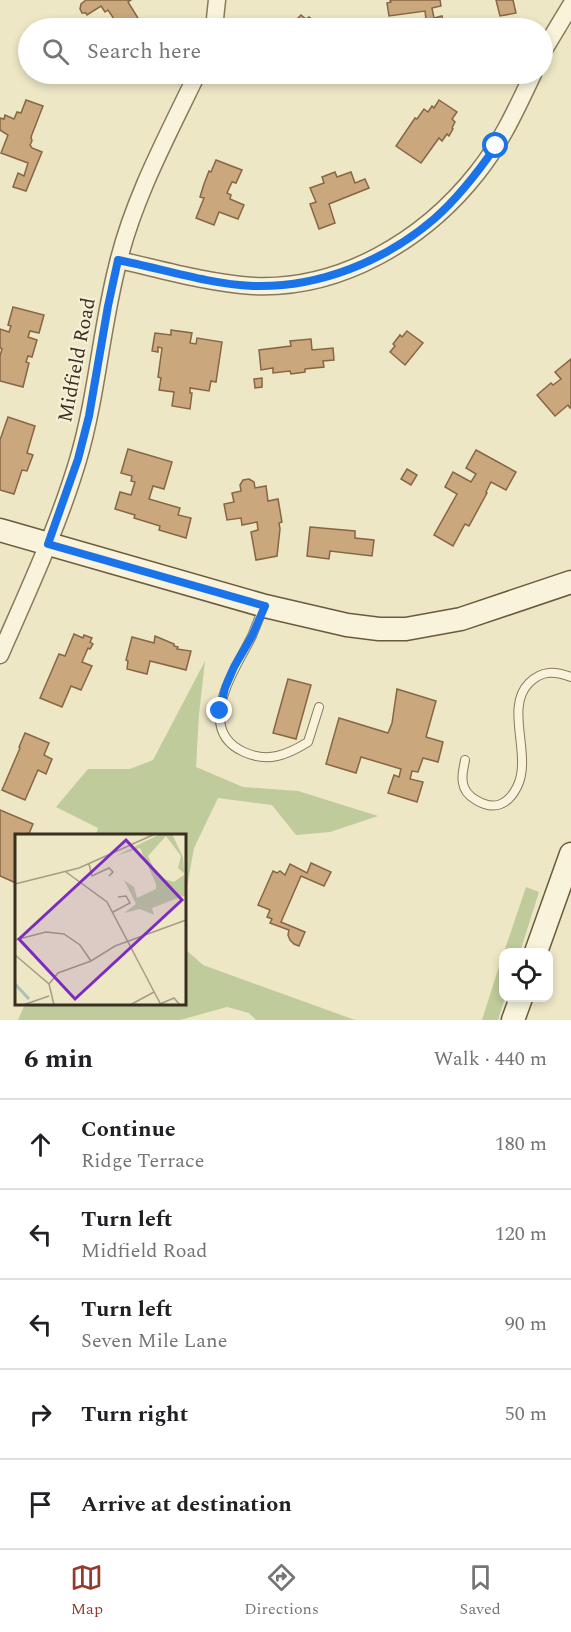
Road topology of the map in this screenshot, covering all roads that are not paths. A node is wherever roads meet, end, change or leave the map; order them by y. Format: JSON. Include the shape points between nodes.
{"nodes":[{"id":1,"x":217,"y":0,"type":"edge"},
{"id":2,"x":571,"y":5,"type":"edge"},
{"id":3,"x":215,"y":18,"type":"edge"},
{"id":4,"x":553,"y":36,"type":"edge"},
{"id":5,"x":191,"y":84,"type":"edge"},
{"id":6,"x":527,"y":84,"type":"edge"},
{"id":7,"x":118,"y":260,"type":"junction"},
{"id":8,"x":0,"y":530,"type":"edge"},
{"id":9,"x":48,"y":544,"type":"junction"},
{"id":10,"x":571,"y":582,"type":"edge"},
{"id":11,"x":265,"y":606,"type":"junction"},
{"id":12,"x":0,"y":655,"type":"edge"},
{"id":13,"x":571,"y":678,"type":"edge"},
{"id":14,"x":319,"y":707,"type":"dead end"},
{"id":15,"x":465,"y":760,"type":"dead end"},
{"id":16,"x":571,"y":854,"type":"edge"},
{"id":17,"x":537,"y":948,"type":"edge"},
{"id":18,"x":520,"y":1002,"type":"edge"},
{"id":19,"x":513,"y":1020,"type":"edge"}],
"edges":[{"from":1,"to":3,"type":"street"},
{"from":2,"to":4,"type":"street"},
{"from":5,"to":7,"type":"street","name":"Midfield Road","via":[[137,204]]},
{"from":6,"to":7,"type":"street","via":[[496,146],[464,188],[409,238],[354,268],[322,278],[254,286]]},
{"from":7,"to":9,"type":"street","name":"Midfield Road","via":[[89,416]]},
{"from":8,"to":9,"type":"street"},
{"from":9,"to":11,"type":"street"},
{"from":9,"to":12,"type":"street","name":"Midfield Road"},
{"from":10,"to":11,"type":"street","via":[[461,619],[406,629],[347,625]]},
{"from":11,"to":14,"type":"lane","via":[[225,688],[220,711],[226,739],[253,756],[284,755],[308,742]]},
{"from":13,"to":15,"type":"lane","via":[[549,672],[537,677],[521,694],[521,773],[518,786],[502,804],[491,807],[468,795],[462,778]]},
{"from":16,"to":17,"type":"street"},
{"from":18,"to":19,"type":"street"}]}
